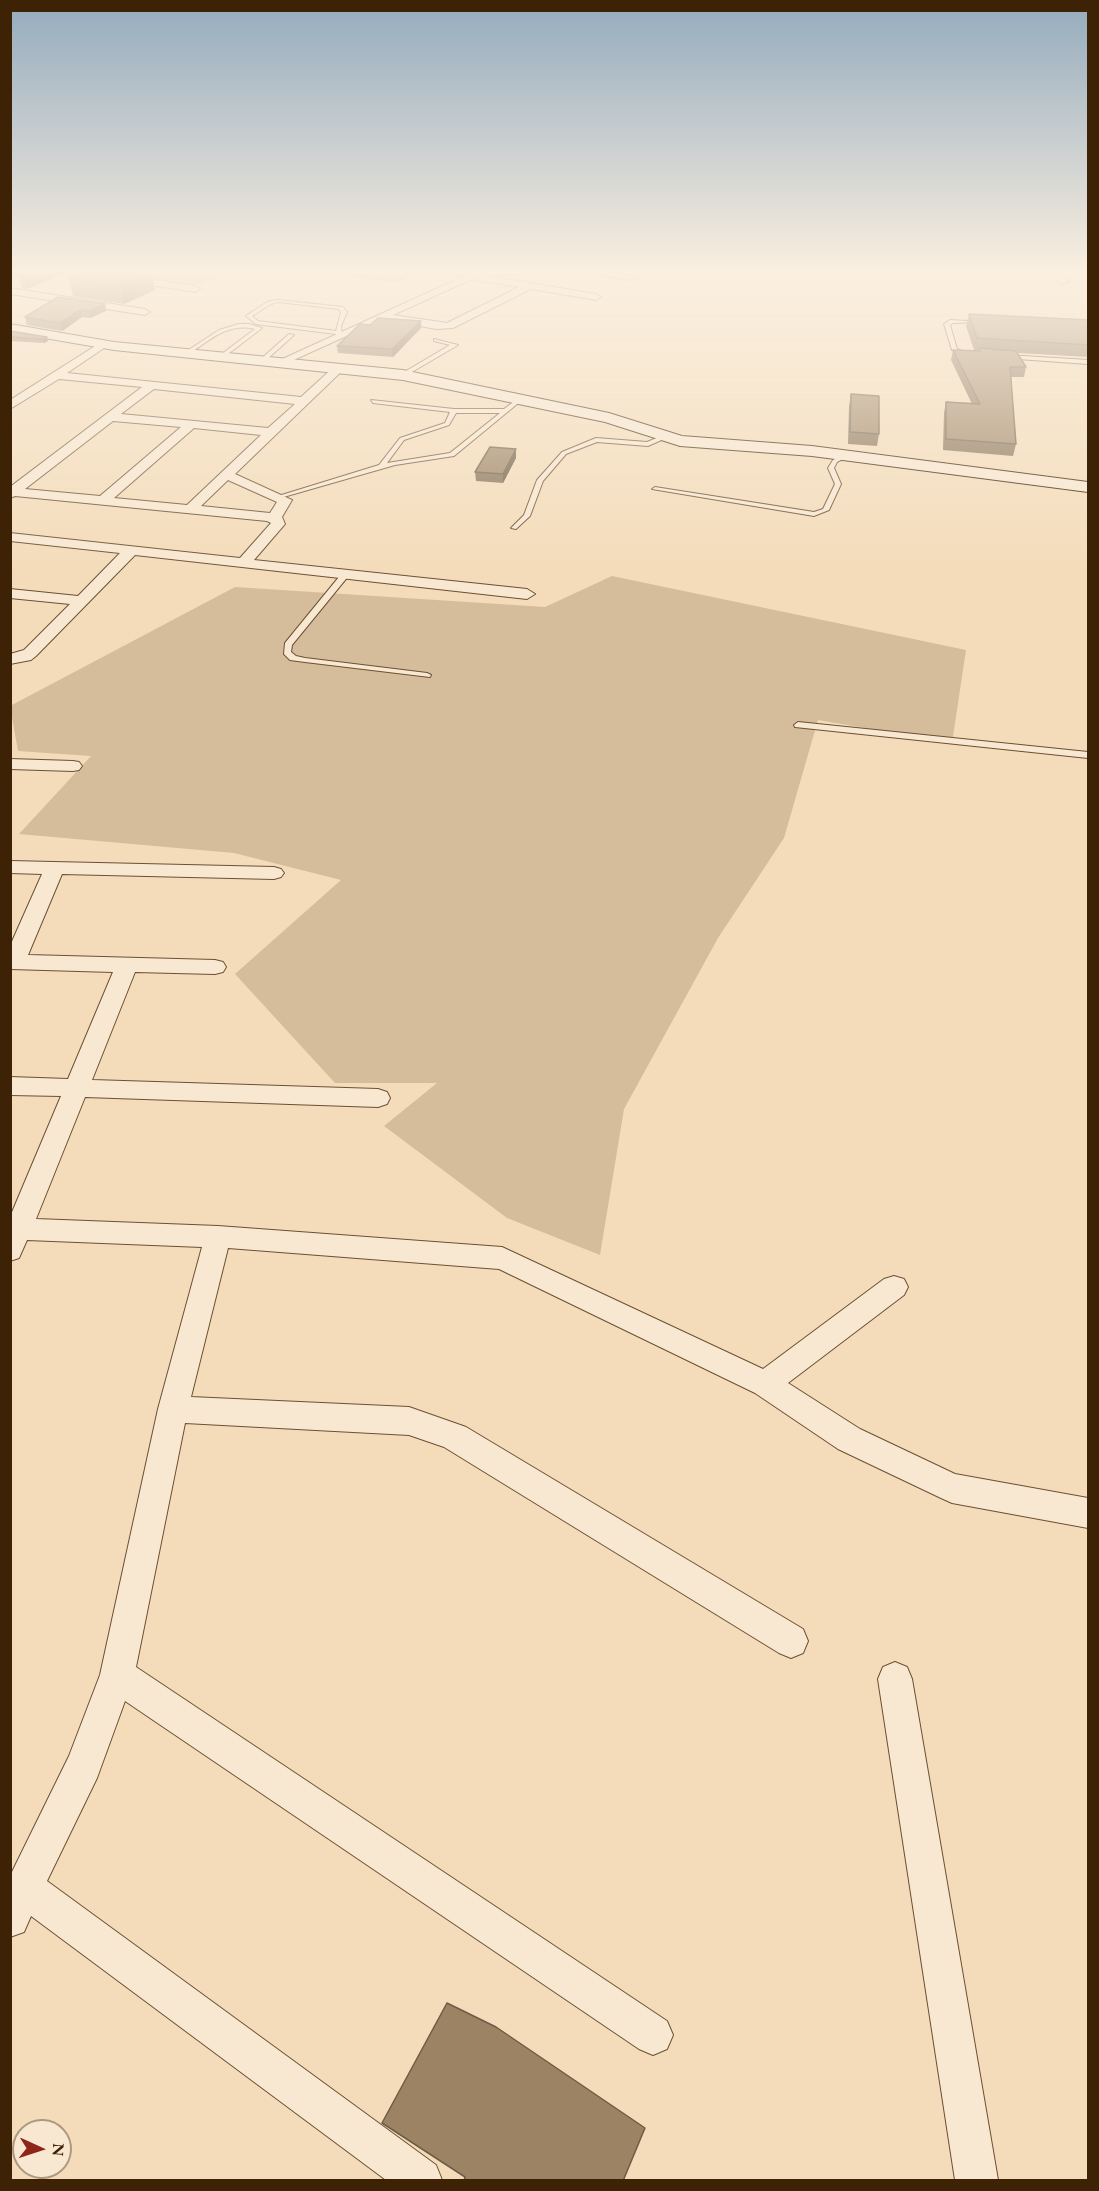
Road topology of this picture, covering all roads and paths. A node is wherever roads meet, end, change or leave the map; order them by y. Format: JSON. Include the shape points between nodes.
{"nodes":[{"id":1,"x":332,"y":374,"type":"edge"},
{"id":2,"x":397,"y":374,"type":"edge"},
{"id":3,"x":56,"y":375,"type":"joint"},
{"id":4,"x":403,"y":375,"type":"joint"},
{"id":5,"x":152,"y":385,"type":"junction"},
{"id":6,"x":520,"y":399,"type":"junction"},
{"id":7,"x":304,"y":400,"type":"junction"},
{"id":8,"x":373,"y":401,"type":"dead end"},
{"id":9,"x":10,"y":406,"type":"edge"},
{"id":10,"x":454,"y":411,"type":"junction"},
{"id":11,"x":505,"y":411,"type":"junction"},
{"id":12,"x":110,"y":417,"type":"junction"},
{"id":13,"x":191,"y":425,"type":"junction"},
{"id":14,"x":271,"y":432,"type":"junction"},
{"id":15,"x":664,"y":437,"type":"junction"},
{"id":16,"x":846,"y":456,"type":"junction"},
{"id":17,"x":381,"y":467,"type":"junction"},
{"id":18,"x":226,"y":475,"type":"junction"},
{"id":19,"x":1089,"y":486,"type":"edge"},
{"id":20,"x":655,"y":489,"type":"dead end"},
{"id":21,"x":12,"y":493,"type":"edge"},
{"id":22,"x":278,"y":497,"type":"junction"},
{"id":23,"x":104,"y":500,"type":"junction"},
{"id":24,"x":190,"y":509,"type":"junction"},
{"id":25,"x":274,"y":518,"type":"junction"},
{"id":26,"x":514,"y":528,"type":"dead end"},
{"id":27,"x":10,"y":537,"type":"edge"},
{"id":28,"x":131,"y":550,"type":"junction"},
{"id":29,"x":243,"y":563,"type":"junction"},
{"id":30,"x":346,"y":574,"type":"junction"},
{"id":31,"x":10,"y":593,"type":"edge"},
{"id":32,"x":527,"y":594,"type":"dead end"},
{"id":33,"x":81,"y":601,"type":"junction"},
{"id":34,"x":10,"y":659,"type":"edge"},
{"id":35,"x":427,"y":675,"type":"dead end"},
{"id":36,"x":798,"y":725,"type":"dead end"},
{"id":37,"x":1089,"y":755,"type":"edge"},
{"id":38,"x":10,"y":764,"type":"edge"},
{"id":39,"x":73,"y":766,"type":"dead end"},
{"id":40,"x":10,"y":867,"type":"edge"},
{"id":41,"x":55,"y":868,"type":"junction"},
{"id":42,"x":274,"y":873,"type":"dead end"},
{"id":43,"x":12,"y":962,"type":"edge"},
{"id":44,"x":127,"y":965,"type":"junction"},
{"id":45,"x":215,"y":967,"type":"dead end"},
{"id":46,"x":10,"y":1086,"type":"edge"},
{"id":47,"x":76,"y":1088,"type":"junction"},
{"id":48,"x":378,"y":1098,"type":"dead end"},
{"id":49,"x":13,"y":1236,"type":"edge"},
{"id":50,"x":218,"y":1237,"type":"junction"},
{"id":51,"x":894,"y":1287,"type":"dead end"},
{"id":52,"x":765,"y":1384,"type":"junction"},
{"id":53,"x":173,"y":1409,"type":"junction"},
{"id":54,"x":1089,"y":1513,"type":"edge"},
{"id":55,"x":791,"y":1641,"type":"dead end"},
{"id":56,"x":117,"y":1675,"type":"junction"},
{"id":57,"x":895,"y":1679,"type":"dead end"},
{"id":58,"x":18,"y":1904,"type":"edge"},
{"id":59,"x":653,"y":2035,"type":"dead end"},
{"id":60,"x":421,"y":2181,"type":"edge"},
{"id":61,"x":976,"y":2181,"type":"edge"}],
"edges":[{"from":1,"to":7,"type":"street"},
{"from":2,"to":4,"type":"street"},
{"from":3,"to":5,"type":"street"},
{"from":3,"to":9,"type":"street"},
{"from":4,"to":6,"type":"street"},
{"from":5,"to":7,"type":"street"},
{"from":5,"to":12,"type":"street"},
{"from":6,"to":11,"type":"lane"},
{"from":6,"to":15,"type":"street","via":[[609,418]]},
{"from":7,"to":14,"type":"street"},
{"from":8,"to":10,"type":"lane"},
{"from":10,"to":11,"type":"lane"},
{"from":10,"to":17,"type":"lane","via":[[447,424],[402,439]]},
{"from":11,"to":17,"type":"lane","via":[[452,455]]},
{"from":12,"to":13,"type":"street"},
{"from":12,"to":21,"type":"street"},
{"from":13,"to":14,"type":"street"},
{"from":13,"to":23,"type":"street"},
{"from":14,"to":18,"type":"street"},
{"from":15,"to":16,"type":"street"},
{"from":15,"to":26,"type":"lane","via":[[648,444],[596,440],[564,453],[540,480],[527,516]]},
{"from":16,"to":19,"type":"street"},
{"from":16,"to":20,"type":"lane","via":[[831,468],[838,484],[826,510],[814,514]]},
{"from":17,"to":22,"type":"lane"},
{"from":18,"to":22,"type":"street"},
{"from":18,"to":24,"type":"street"},
{"from":21,"to":23,"type":"street"},
{"from":22,"to":25,"type":"street","via":[[285,500]]},
{"from":23,"to":24,"type":"street"},
{"from":24,"to":25,"type":"street"},
{"from":25,"to":29,"type":"street","via":[[278,524]]},
{"from":27,"to":28,"type":"street"},
{"from":28,"to":29,"type":"street"},
{"from":28,"to":33,"type":"street"},
{"from":29,"to":30,"type":"street"},
{"from":30,"to":32,"type":"street"},
{"from":30,"to":35,"type":"lane","via":[[288,645],[287,652],[293,658],[305,660]]},
{"from":31,"to":33,"type":"street"},
{"from":33,"to":34,"type":"street","via":[[30,653]]},
{"from":36,"to":37,"type":"lane"},
{"from":38,"to":39,"type":"street"},
{"from":40,"to":41,"type":"street"},
{"from":41,"to":42,"type":"street"},
{"from":41,"to":43,"type":"street"},
{"from":43,"to":44,"type":"street"},
{"from":44,"to":45,"type":"street"},
{"from":44,"to":47,"type":"street"},
{"from":46,"to":47,"type":"street"},
{"from":47,"to":48,"type":"street"},
{"from":47,"to":49,"type":"street"},
{"from":49,"to":50,"type":"street"},
{"from":50,"to":52,"type":"street","via":[[502,1258]]},
{"from":50,"to":53,"type":"street"},
{"from":51,"to":52,"type":"street"},
{"from":52,"to":54,"type":"street","via":[[849,1439],[952,1488]]},
{"from":53,"to":55,"type":"street","via":[[409,1421],[431,1427],[455,1437]]},
{"from":53,"to":56,"type":"street"},
{"from":56,"to":58,"type":"street","via":[[84,1765]]},
{"from":56,"to":59,"type":"street"},
{"from":57,"to":61,"type":"street"},
{"from":58,"to":60,"type":"street"}]}
